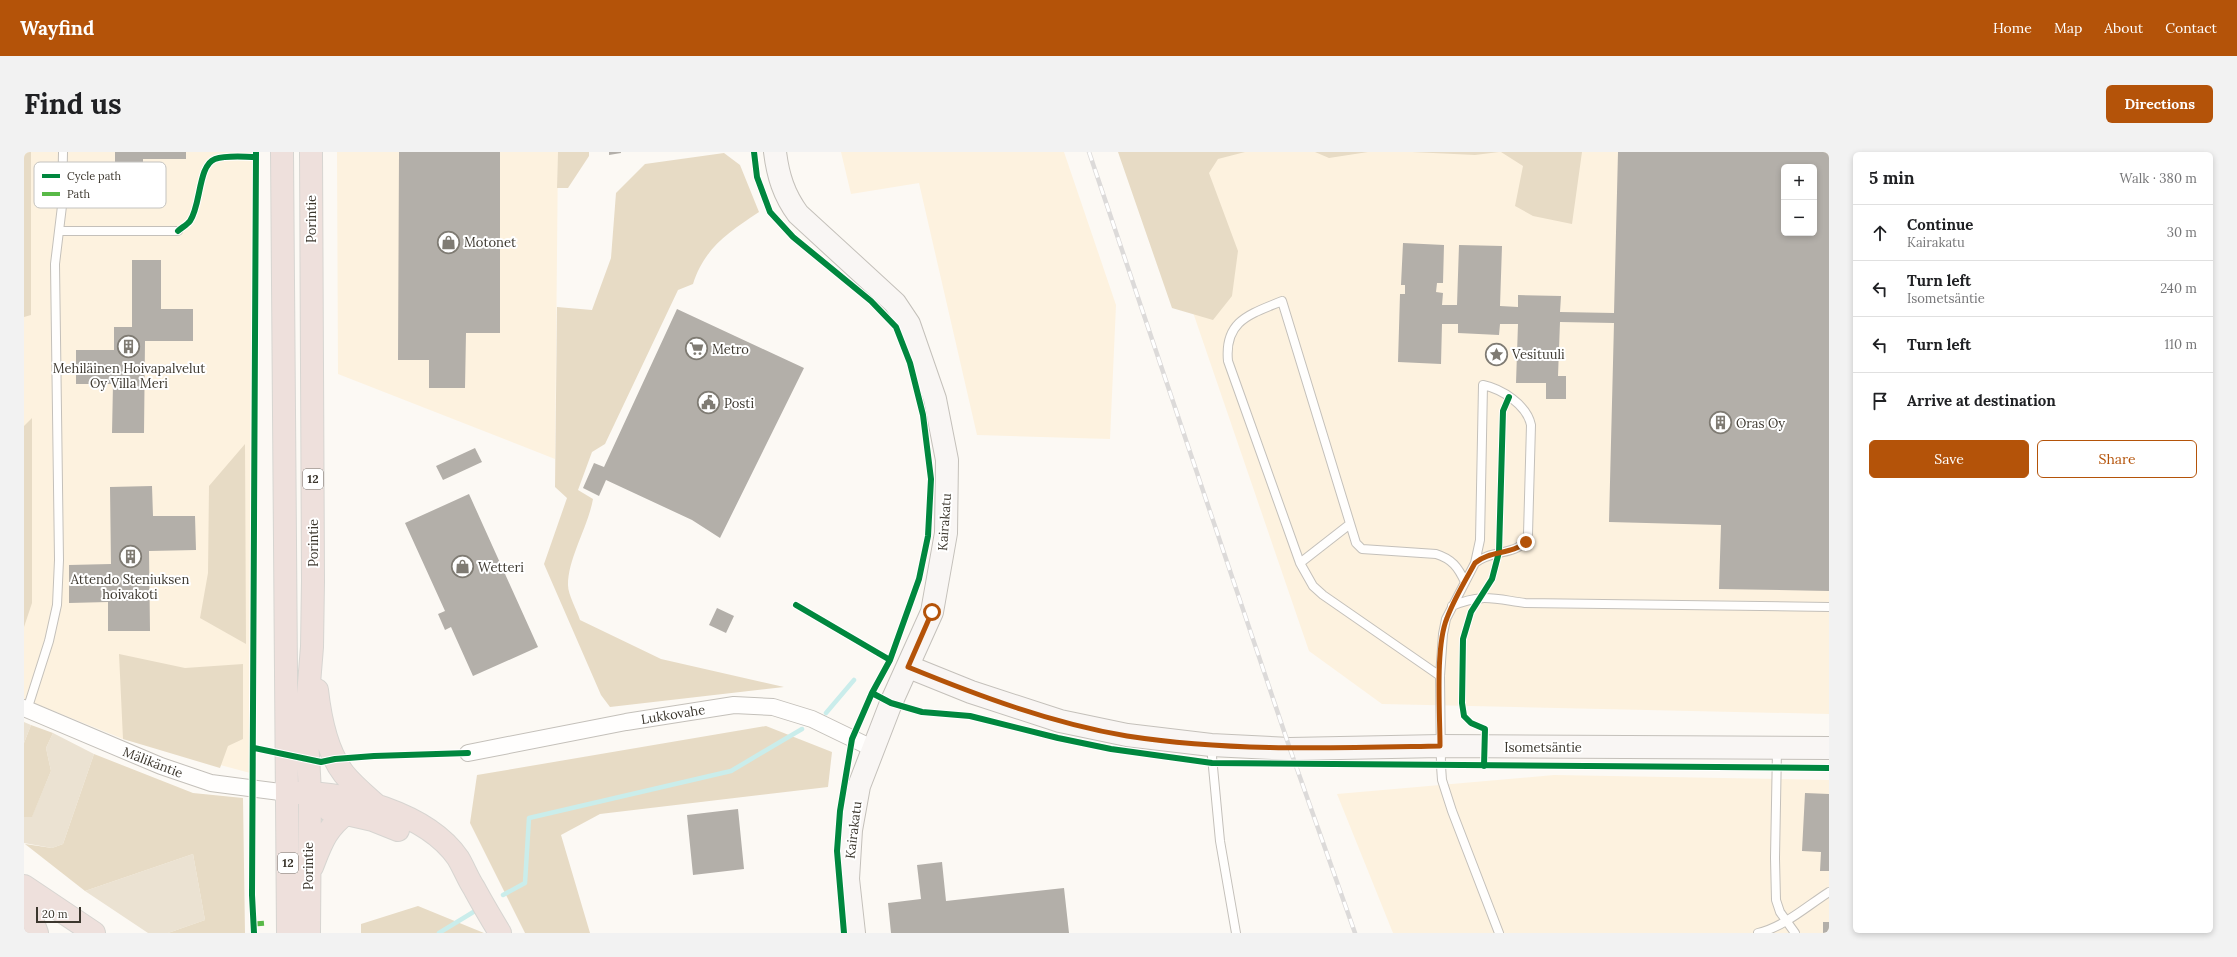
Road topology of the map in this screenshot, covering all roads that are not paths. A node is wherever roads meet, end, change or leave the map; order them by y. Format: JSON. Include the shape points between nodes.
{"nodes":[{"id":1,"x":63,"y":152,"type":"edge"},
{"id":2,"x":282,"y":152,"type":"edge"},
{"id":3,"x":311,"y":152,"type":"edge"},
{"id":4,"x":775,"y":152,"type":"edge"},
{"id":5,"x":63,"y":162,"type":"edge"},
{"id":6,"x":62,"y":208,"type":"edge"},
{"id":7,"x":59,"y":231,"type":"junction"},
{"id":8,"x":178,"y":231,"type":"dead end"},
{"id":9,"x":1350,"y":524,"type":"junction"},
{"id":10,"x":1300,"y":563,"type":"junction"},
{"id":11,"x":1475,"y":563,"type":"junction"},
{"id":12,"x":1465,"y":582,"type":"junction"},
{"id":13,"x":1452,"y":606,"type":"junction"},
{"id":14,"x":1829,"y":607,"type":"edge"},
{"id":15,"x":312,"y":647,"type":"junction"},
{"id":16,"x":908,"y":667,"type":"junction"},
{"id":17,"x":1440,"y":676,"type":"junction"},
{"id":18,"x":26,"y":709,"type":"edge"},
{"id":19,"x":1211,"y":745,"type":"junction"},
{"id":20,"x":1440,"y":746,"type":"junction"},
{"id":21,"x":872,"y":748,"type":"junction"},
{"id":22,"x":1777,"y":748,"type":"junction"},
{"id":23,"x":1829,"y":748,"type":"edge"},
{"id":24,"x":468,"y":753,"type":"dead end"},
{"id":25,"x":288,"y":793,"type":"junction"},
{"id":26,"x":310,"y":799,"type":"junction"},
{"id":27,"x":375,"y":804,"type":"junction"},
{"id":28,"x":347,"y":813,"type":"junction"},
{"id":29,"x":308,"y":876,"type":"junction"},
{"id":30,"x":24,"y":886,"type":"edge"},
{"id":31,"x":473,"y":887,"type":"junction"},
{"id":32,"x":1829,"y":892,"type":"edge"},
{"id":33,"x":24,"y":898,"type":"edge"},
{"id":34,"x":1785,"y":921,"type":"junction"},
{"id":35,"x":37,"y":933,"type":"edge"},
{"id":36,"x":94,"y":933,"type":"edge"},
{"id":37,"x":288,"y":933,"type":"edge"},
{"id":38,"x":309,"y":933,"type":"edge"},
{"id":39,"x":500,"y":933,"type":"edge"},
{"id":40,"x":854,"y":933,"type":"edge"},
{"id":41,"x":1236,"y":933,"type":"edge"},
{"id":42,"x":1498,"y":933,"type":"edge"},
{"id":43,"x":1758,"y":933,"type":"edge"},
{"id":44,"x":1795,"y":933,"type":"edge"}],
"edges":[{"from":1,"to":5,"type":"lane"},
{"from":2,"to":25,"type":"highway","name":"Porintie","number":"12"},
{"from":3,"to":15,"type":"highway","name":"Porintie","number":"12"},
{"from":4,"to":16,"type":"main road","name":"Kairakatu","via":[[778,175],[788,200],[798,214],[894,303],[910,324],[935,399],[947,460],[946,533],[932,612]]},
{"from":6,"to":7,"type":"lane"},
{"from":7,"to":8,"type":"lane"},
{"from":7,"to":18,"type":"lane","via":[[55,264],[59,560],[57,605],[49,641]]},
{"from":9,"to":10,"type":"lane"},
{"from":9,"to":10,"type":"lane","via":[[1282,301],[1248,315],[1237,323],[1230,335],[1227,349],[1228,361]]},
{"from":9,"to":12,"type":"lane","via":[[1356,543],[1362,549],[1447,557],[1460,571]]},
{"from":10,"to":17,"type":"lane","via":[[1313,586],[1323,595]]},
{"from":11,"to":11,"type":"lane","via":[[1490,554],[1520,548],[1526,542],[1528,534],[1530,418],[1501,391],[1483,385],[1480,540]]},
{"from":11,"to":12,"type":"lane"},
{"from":12,"to":13,"type":"lane"},
{"from":13,"to":14,"type":"lane","via":[[1482,596],[1525,603]]},
{"from":13,"to":17,"type":"lane","via":[[1446,618],[1443,634]]},
{"from":15,"to":26,"type":"highway","name":"Porintie","number":"12","via":[[306,720]]},
{"from":15,"to":27,"type":"highway","via":[[319,712],[335,759],[344,774]]},
{"from":16,"to":19,"type":"main road","name":"Isometsäntie","via":[[978,695],[1060,721],[1127,736]]},
{"from":16,"to":21,"type":"main road","name":"Kairakatu"},
{"from":17,"to":20,"type":"lane"},
{"from":18,"to":25,"type":"street","name":"Mälikäntie","via":[[161,766],[211,783]]},
{"from":19,"to":20,"type":"main road","name":"Isometsäntie","via":[[1290,749]]},
{"from":19,"to":41,"type":"lane","via":[[1220,841]]},
{"from":20,"to":22,"type":"main road","name":"Isometsäntie"},
{"from":20,"to":42,"type":"lane","via":[[1444,788]]},
{"from":21,"to":24,"type":"street","name":"Lukkovahe","via":[[812,719],[773,707],[734,705],[626,722]]},
{"from":21,"to":40,"type":"main road","name":"Kairakatu","via":[[859,786],[851,830],[848,879]]},
{"from":22,"to":23,"type":"main road","name":"Isometsäntie"},
{"from":22,"to":34,"type":"lane","via":[[1776,900]]},
{"from":25,"to":26,"type":"highway"},
{"from":25,"to":37,"type":"highway","name":"Porintie","number":"12"},
{"from":26,"to":27,"type":"highway"},
{"from":26,"to":28,"type":"highway"},
{"from":26,"to":29,"type":"highway","name":"Porintie","number":"12"},
{"from":27,"to":31,"type":"highway","via":[[414,821],[441,839],[458,858]]},
{"from":28,"to":29,"type":"highway","via":[[334,822],[326,833]]},
{"from":28,"to":31,"type":"highway","via":[[373,820],[420,841]]},
{"from":29,"to":38,"type":"highway","name":"Porintie","number":"12"},
{"from":30,"to":36,"type":"highway"},
{"from":31,"to":39,"type":"highway"},
{"from":32,"to":34,"type":"lane"},
{"from":33,"to":35,"type":"highway"},
{"from":34,"to":43,"type":"lane"},
{"from":34,"to":44,"type":"lane"}]}
